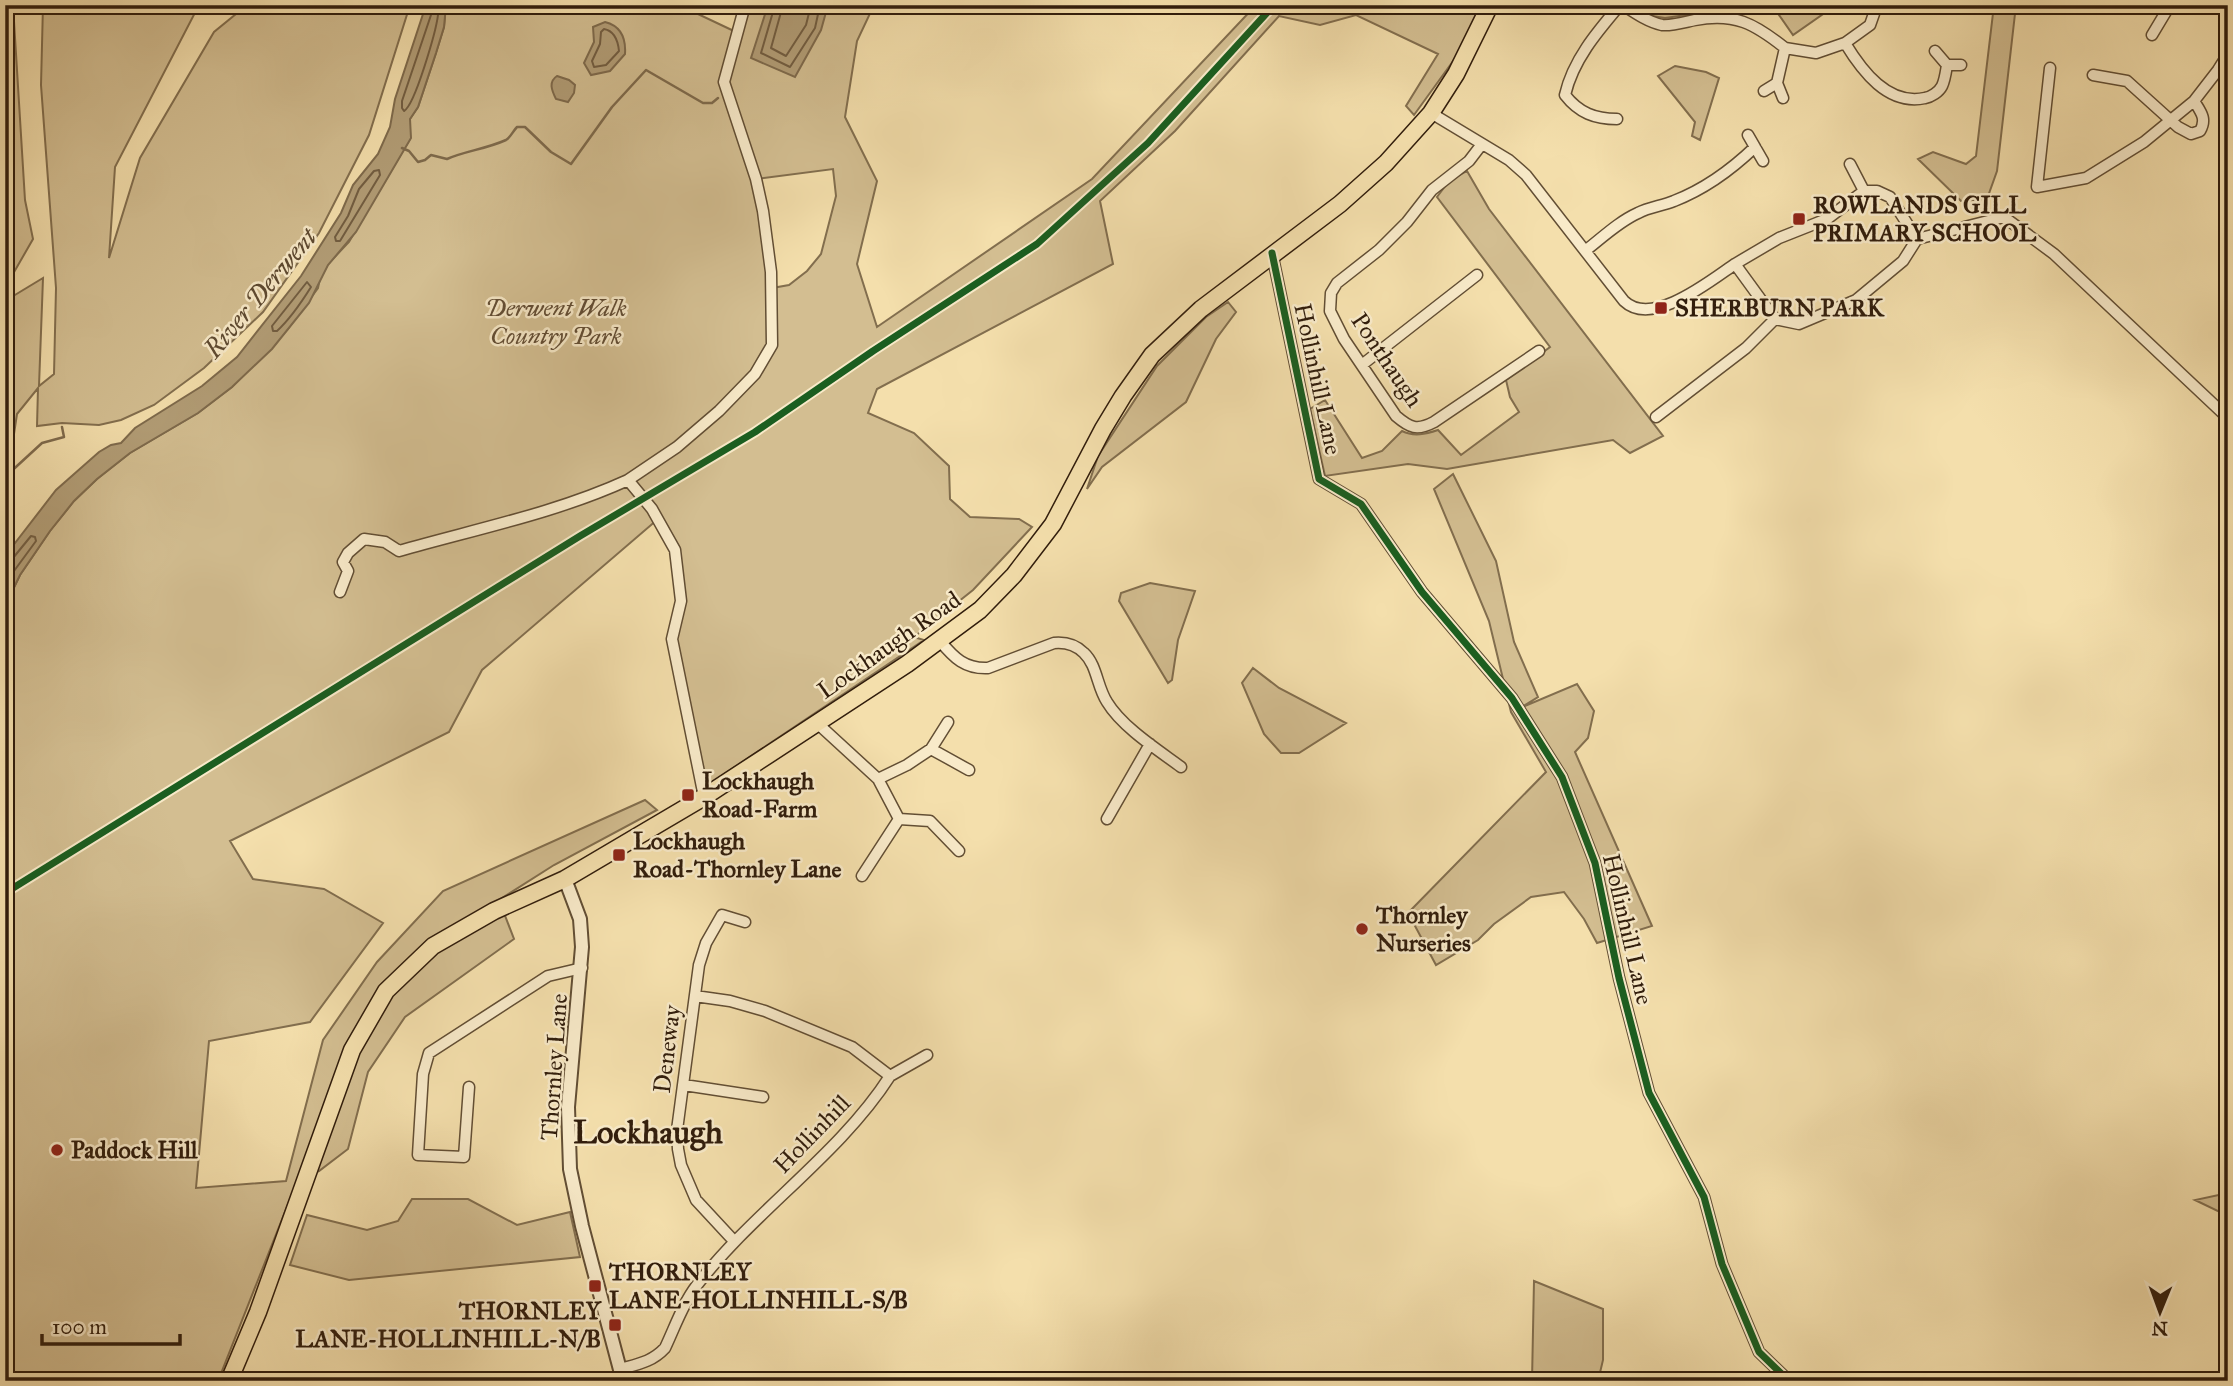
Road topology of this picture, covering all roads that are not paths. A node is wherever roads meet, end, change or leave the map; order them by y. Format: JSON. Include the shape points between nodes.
{"nodes":[{"id":1,"x":745,"y":5,"type":"edge"},
{"id":2,"x":1490,"y":5,"type":"edge"},
{"id":3,"x":1621,"y":5,"type":"edge"},
{"id":4,"x":1877,"y":5,"type":"edge"},
{"id":5,"x":2169,"y":5,"type":"edge"},
{"id":6,"x":2222,"y":5,"type":"edge"},
{"id":7,"x":2228,"y":15,"type":"edge"},
{"id":8,"x":2152,"y":35,"type":"dead end"},
{"id":9,"x":1845,"y":43,"type":"junction"},
{"id":10,"x":1785,"y":48,"type":"junction"},
{"id":11,"x":1935,"y":51,"type":"dead end"},
{"id":12,"x":2228,"y":54,"type":"edge"},
{"id":13,"x":1947,"y":65,"type":"junction"},
{"id":14,"x":1961,"y":65,"type":"dead end"},
{"id":15,"x":2050,"y":68,"type":"dead end"},
{"id":16,"x":2093,"y":75,"type":"dead end"},
{"id":17,"x":1777,"y":83,"type":"junction"},
{"id":18,"x":1764,"y":91,"type":"dead end"},
{"id":19,"x":1783,"y":98,"type":"dead end"},
{"id":20,"x":2194,"y":101,"type":"junction"},
{"id":21,"x":1431,"y":113,"type":"junction"},
{"id":22,"x":1617,"y":119,"type":"dead end"},
{"id":23,"x":2171,"y":121,"type":"junction"},
{"id":24,"x":1748,"y":135,"type":"dead end"},
{"id":25,"x":1482,"y":144,"type":"junction"},
{"id":26,"x":1755,"y":147,"type":"junction"},
{"id":27,"x":1763,"y":161,"type":"dead end"},
{"id":28,"x":1850,"y":164,"type":"dead end"},
{"id":29,"x":1864,"y":191,"type":"junction"},
{"id":30,"x":1917,"y":239,"type":"junction"},
{"id":31,"x":1585,"y":251,"type":"junction"},
{"id":32,"x":1272,"y":253,"type":"junction"},
{"id":33,"x":1735,"y":264,"type":"junction"},
{"id":34,"x":1477,"y":275,"type":"dead end"},
{"id":35,"x":1775,"y":318,"type":"junction"},
{"id":36,"x":1539,"y":351,"type":"dead end"},
{"id":37,"x":1363,"y":364,"type":"junction"},
{"id":38,"x":1656,"y":417,"type":"dead end"},
{"id":39,"x":2228,"y":418,"type":"edge"},
{"id":40,"x":631,"y":483,"type":"junction"},
{"id":41,"x":340,"y":592,"type":"dead end"},
{"id":42,"x":940,"y":641,"type":"junction"},
{"id":43,"x":948,"y":722,"type":"dead end"},
{"id":44,"x":817,"y":723,"type":"junction"},
{"id":45,"x":1150,"y":744,"type":"junction"},
{"id":46,"x":931,"y":749,"type":"junction"},
{"id":47,"x":1181,"y":767,"type":"dead end"},
{"id":48,"x":969,"y":770,"type":"dead end"},
{"id":49,"x":878,"y":779,"type":"junction"},
{"id":50,"x":704,"y":797,"type":"junction"},
{"id":51,"x":900,"y":819,"type":"junction"},
{"id":52,"x":1107,"y":819,"type":"dead end"},
{"id":53,"x":959,"y":851,"type":"dead end"},
{"id":54,"x":862,"y":876,"type":"dead end"},
{"id":55,"x":565,"y":879,"type":"junction"},
{"id":56,"x":745,"y":922,"type":"dead end"},
{"id":57,"x":582,"y":968,"type":"junction"},
{"id":58,"x":695,"y":996,"type":"junction"},
{"id":59,"x":926,"y":1055,"type":"dead end"},
{"id":60,"x":890,"y":1076,"type":"junction"},
{"id":61,"x":684,"y":1085,"type":"junction"},
{"id":62,"x":469,"y":1087,"type":"dead end"},
{"id":63,"x":763,"y":1097,"type":"dead end"},
{"id":64,"x":734,"y":1241,"type":"junction"},
{"id":65,"x":622,"y":1375,"type":"edge"},
{"id":66,"x":229,"y":1381,"type":"edge"},
{"id":67,"x":1789,"y":1381,"type":"edge"}],
"edges":[{"from":1,"to":40,"type":"street","via":[[724,82],[763,211],[771,272],[772,345],[755,374],[719,411]]},
{"from":2,"to":21,"type":"main road","name":"Lockhaugh Road"},
{"from":3,"to":10,"type":"street","via":[[1664,25],[1729,17],[1750,23]]},
{"from":3,"to":22,"type":"street","via":[[1591,39],[1565,95],[1575,107],[1598,119]]},
{"from":4,"to":9,"type":"street","via":[[1870,25]]},
{"from":5,"to":8,"type":"street"},
{"from":6,"to":7,"type":"street"},
{"from":9,"to":10,"type":"street","via":[[1816,53]]},
{"from":9,"to":13,"type":"street","via":[[1859,66],[1882,89],[1912,101],[1930,97],[1941,88]]},
{"from":10,"to":17,"type":"street"},
{"from":11,"to":13,"type":"street"},
{"from":12,"to":20,"type":"street"},
{"from":13,"to":14,"type":"street"},
{"from":15,"to":23,"type":"street","via":[[2037,187],[2086,178]]},
{"from":16,"to":23,"type":"street","via":[[2127,81]]},
{"from":17,"to":18,"type":"street"},
{"from":17,"to":19,"type":"street"},
{"from":20,"to":23,"type":"street"},
{"from":20,"to":23,"type":"street","via":[[2204,119],[2200,131],[2185,132]]},
{"from":21,"to":25,"type":"street"},
{"from":21,"to":32,"type":"main road","name":"Lockhaugh Road","via":[[1386,163],[1340,204]]},
{"from":24,"to":26,"type":"street"},
{"from":25,"to":31,"type":"street","via":[[1527,175]]},
{"from":25,"to":37,"type":"street","name":"Ponthaugh","via":[[1469,162],[1432,190],[1407,222],[1331,293],[1330,311]]},
{"from":26,"to":27,"type":"street"},
{"from":26,"to":31,"type":"street","via":[[1720,176],[1673,202],[1639,212]]},
{"from":28,"to":29,"type":"street"},
{"from":29,"to":30,"type":"street","via":[[1890,197]]},
{"from":29,"to":33,"type":"street","via":[[1827,219],[1779,238]]},
{"from":30,"to":35,"type":"street","via":[[1903,261],[1856,300],[1799,324]]},
{"from":30,"to":39,"type":"street","via":[[2004,217],[2054,254]]},
{"from":31,"to":33,"type":"street","via":[[1629,307],[1649,310],[1699,289]]},
{"from":32,"to":42,"type":"main road","name":"Lockhaugh Road","via":[[1152,355],[1116,407],[1053,524],[1014,575]]},
{"from":32,"to":67,"type":"street","name":"Hollinhill Lane","via":[[1319,479],[1361,504],[1422,592],[1512,698],[1562,778],[1595,863],[1649,1093],[1704,1197],[1722,1265],[1759,1352]]},
{"from":33,"to":35,"type":"street"},
{"from":34,"to":37,"type":"street"},
{"from":35,"to":38,"type":"street","via":[[1746,348]]},
{"from":36,"to":37,"type":"street","name":"Ponthaugh","via":[[1423,428],[1407,425],[1396,416]]},
{"from":40,"to":41,"type":"street","via":[[399,551],[385,542],[364,540],[343,562],[348,571]]},
{"from":40,"to":50,"type":"street","via":[[676,550],[681,601],[672,639]]},
{"from":42,"to":44,"type":"main road","name":"Lockhaugh Road"},
{"from":42,"to":45,"type":"street","via":[[951,655],[976,668],[988,668],[1054,643],[1071,644],[1087,655],[1114,712]]},
{"from":43,"to":46,"type":"street"},
{"from":44,"to":49,"type":"street"},
{"from":44,"to":50,"type":"main road","name":"Lockhaugh Road"},
{"from":45,"to":47,"type":"street"},
{"from":45,"to":52,"type":"street"},
{"from":46,"to":48,"type":"street"},
{"from":46,"to":49,"type":"street"},
{"from":49,"to":51,"type":"street"},
{"from":50,"to":55,"type":"main road","name":"Lockhaugh Road"},
{"from":51,"to":53,"type":"street","via":[[930,821]]},
{"from":51,"to":54,"type":"street"},
{"from":55,"to":57,"type":"street","name":"Thornley Lane","via":[[580,919]]},
{"from":55,"to":66,"type":"main road","name":"Lockhaugh Road","via":[[494,911],[433,946],[386,991],[352,1050]]},
{"from":56,"to":58,"type":"street","name":"Deneway","via":[[722,915],[706,943]]},
{"from":57,"to":62,"type":"street","via":[[548,976],[429,1053],[423,1074],[418,1155],[464,1157]]},
{"from":57,"to":65,"type":"street","name":"Thornley Lane","via":[[568,1107],[570,1169]]},
{"from":58,"to":60,"type":"street","via":[[765,1011],[852,1047]]},
{"from":58,"to":61,"type":"street","name":"Deneway"},
{"from":59,"to":60,"type":"street"},
{"from":60,"to":64,"type":"street","name":"Hollinhill","via":[[859,1116]]},
{"from":61,"to":63,"type":"street"},
{"from":61,"to":64,"type":"street","name":"Deneway","via":[[677,1130],[681,1165],[696,1200]]},
{"from":64,"to":65,"type":"street","name":"Hollinhill","via":[[695,1287],[665,1348],[651,1361]]}]}
